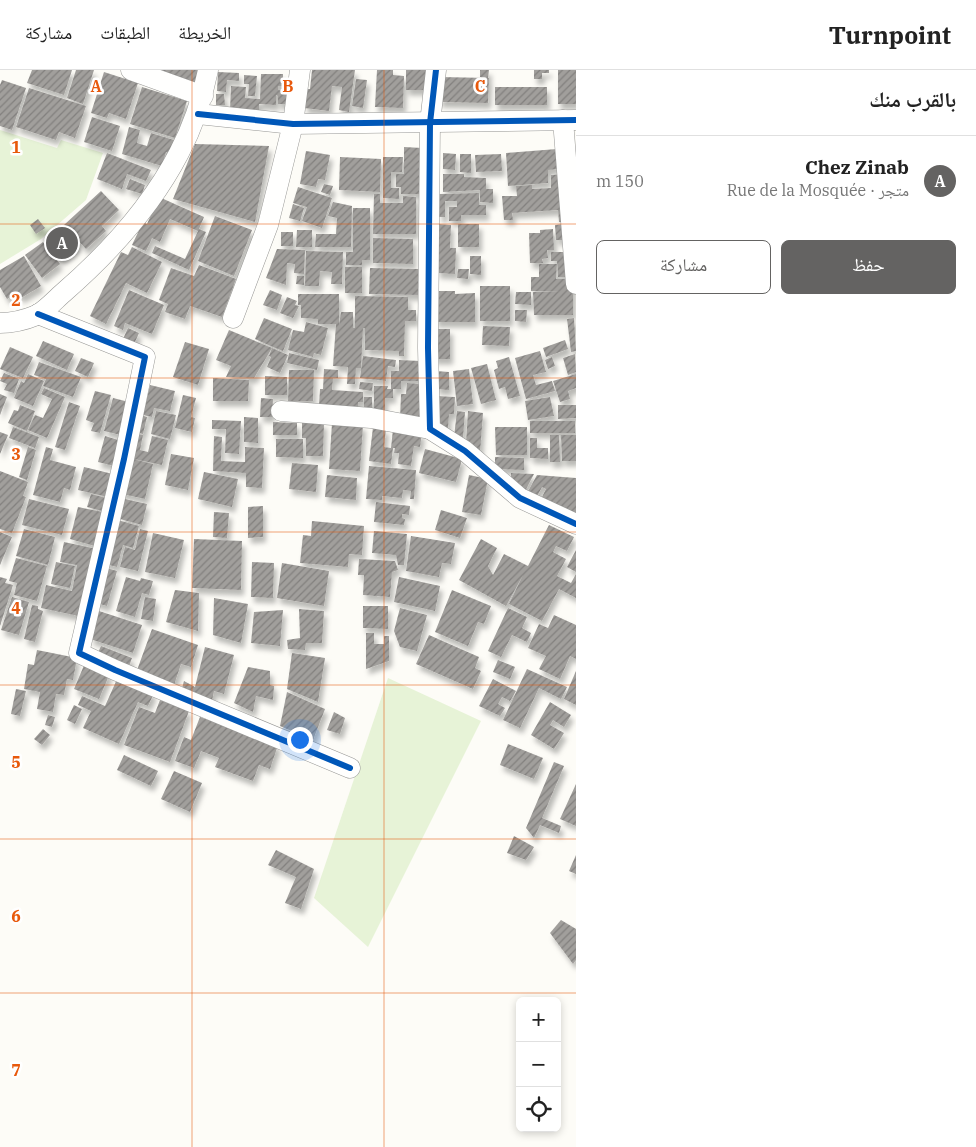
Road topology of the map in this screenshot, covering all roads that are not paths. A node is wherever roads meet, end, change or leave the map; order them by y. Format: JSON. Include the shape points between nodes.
{"nodes":[{"id":1,"x":131,"y":70,"type":"edge"},
{"id":2,"x":208,"y":70,"type":"edge"},
{"id":3,"x":300,"y":70,"type":"edge"},
{"id":4,"x":436,"y":70,"type":"edge"},
{"id":5,"x":200,"y":105,"type":"junction"},
{"id":6,"x":569,"y":120,"type":"edge"},
{"id":7,"x":430,"y":123,"type":"junction"},
{"id":8,"x":293,"y":124,"type":"junction"},
{"id":9,"x":576,"y":284,"type":"edge"},
{"id":10,"x":38,"y":314,"type":"junction"},
{"id":11,"x":4,"y":318,"type":"edge"},
{"id":12,"x":233,"y":318,"type":"dead end"},
{"id":13,"x":281,"y":411,"type":"dead end"},
{"id":14,"x":430,"y":429,"type":"junction"},
{"id":15,"x":576,"y":524,"type":"edge"},
{"id":16,"x":350,"y":768,"type":"dead end"}],
"edges":[{"from":1,"to":5,"type":"street"},
{"from":2,"to":5,"type":"street"},
{"from":3,"to":8,"type":"street"},
{"from":4,"to":7,"type":"street"},
{"from":5,"to":8,"type":"street"},
{"from":5,"to":10,"type":"street","via":[[179,154],[127,231],[91,268]]},
{"from":6,"to":7,"type":"street"},
{"from":6,"to":9,"type":"street"},
{"from":7,"to":8,"type":"street"},
{"from":7,"to":14,"type":"street"},
{"from":8,"to":12,"type":"street","via":[[268,225]]},
{"from":10,"to":11,"type":"street"},
{"from":10,"to":16,"type":"street","via":[[145,357],[79,653]]},
{"from":13,"to":14,"type":"street","via":[[371,418]]},
{"from":14,"to":15,"type":"street","via":[[464,451],[520,498]]}]}
